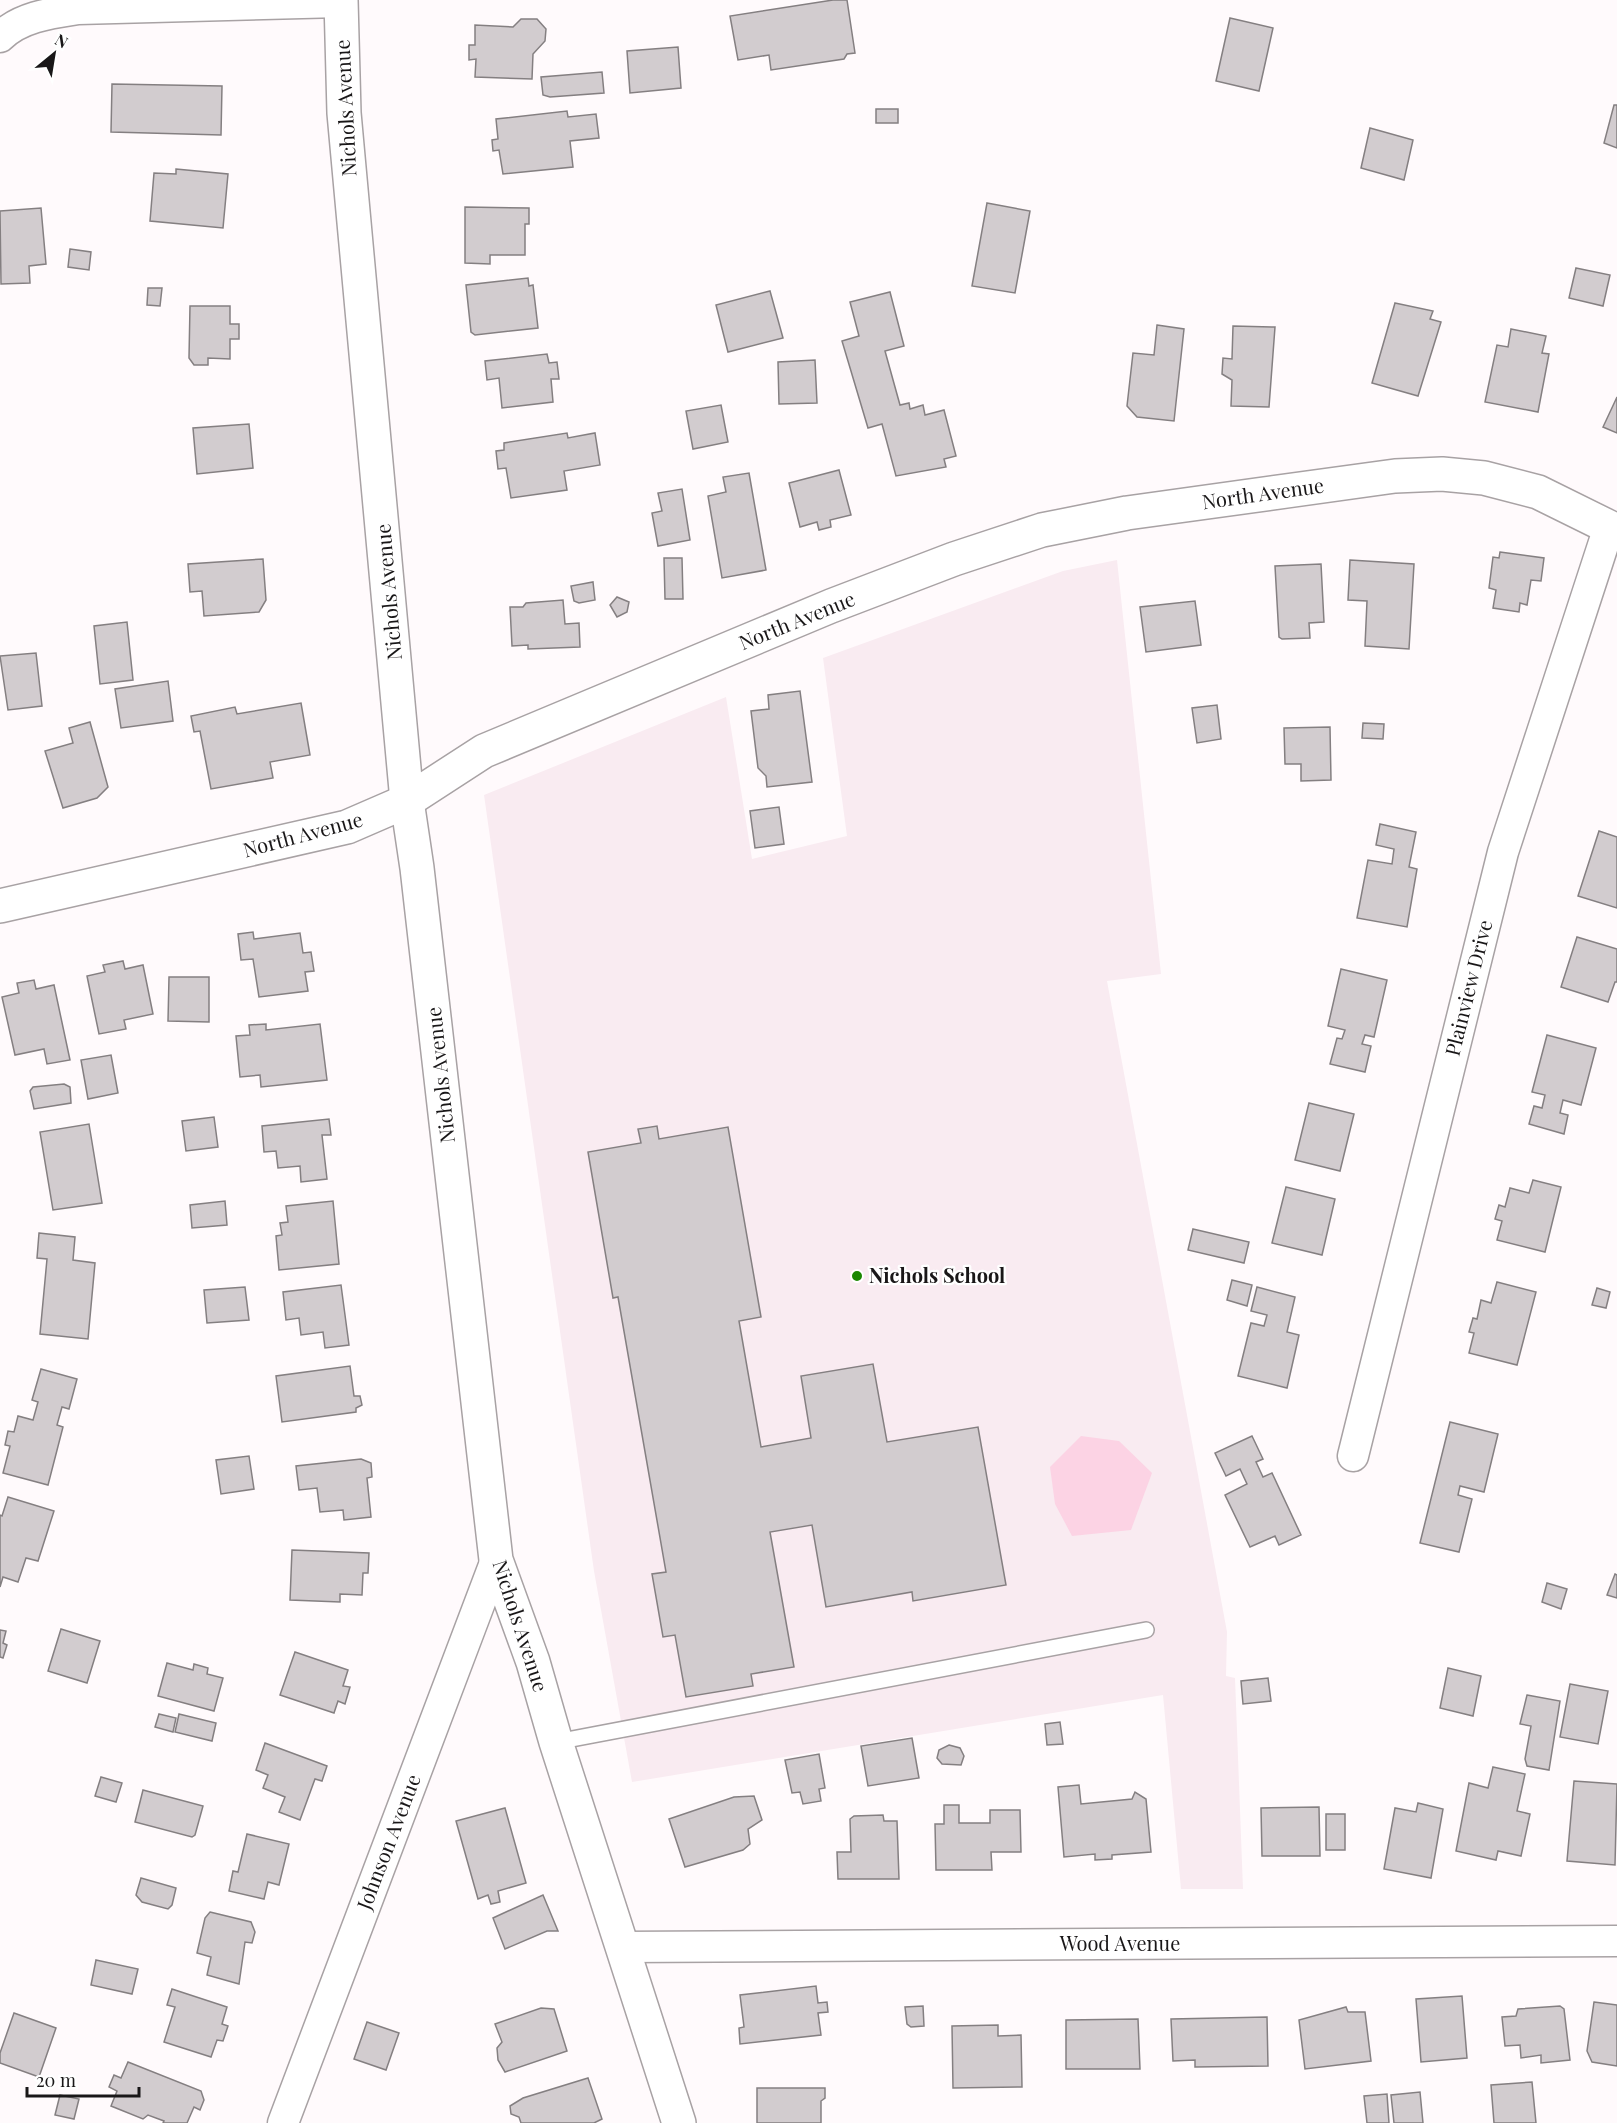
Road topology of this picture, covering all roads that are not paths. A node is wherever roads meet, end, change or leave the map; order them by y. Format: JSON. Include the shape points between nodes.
{"nodes":[{"id":1,"x":341,"y":1,"type":"edge"},
{"id":2,"x":0,"y":37,"type":"edge"},
{"id":3,"x":1613,"y":529,"type":"edge"},
{"id":4,"x":407,"y":801,"type":"junction"},
{"id":5,"x":0,"y":906,"type":"edge"},
{"id":6,"x":1353,"y":1456,"type":"dead end"},
{"id":7,"x":496,"y":1560,"type":"junction"},
{"id":8,"x":1146,"y":1630,"type":"dead end"},
{"id":9,"x":556,"y":1742,"type":"junction"},
{"id":10,"x":1617,"y":1941,"type":"edge"},
{"id":11,"x":622,"y":1947,"type":"junction"},
{"id":12,"x":283,"y":2123,"type":"edge"},
{"id":13,"x":679,"y":2123,"type":"edge"}],
"edges":[{"from":1,"to":2,"type":"street","via":[[78,9],[25,21]]},
{"from":1,"to":4,"type":"main road","name":"Nichols Avenue","via":[[344,113]]},
{"from":3,"to":4,"type":"main road","name":"North Avenue","via":[[1538,492],[1484,478],[1442,474],[1395,476],[1127,513],[1042,530],[831,606],[490,748]]},
{"from":3,"to":6,"type":"street","name":"Plainview Drive","via":[[1503,852]]},
{"from":4,"to":5,"type":"main road","name":"North Avenue","via":[[347,827]]},
{"from":4,"to":7,"type":"main road","name":"Nichols Avenue"},
{"from":7,"to":9,"type":"main road","name":"Nichols Avenue","via":[[533,1662]]},
{"from":7,"to":12,"type":"street","name":"Johnson Avenue"},
{"from":8,"to":9,"type":"lane"},
{"from":9,"to":11,"type":"main road","name":"Nichols Avenue"},
{"from":10,"to":11,"type":"street","name":"Wood Avenue"},
{"from":11,"to":13,"type":"main road","name":"Nichols Avenue"}]}
